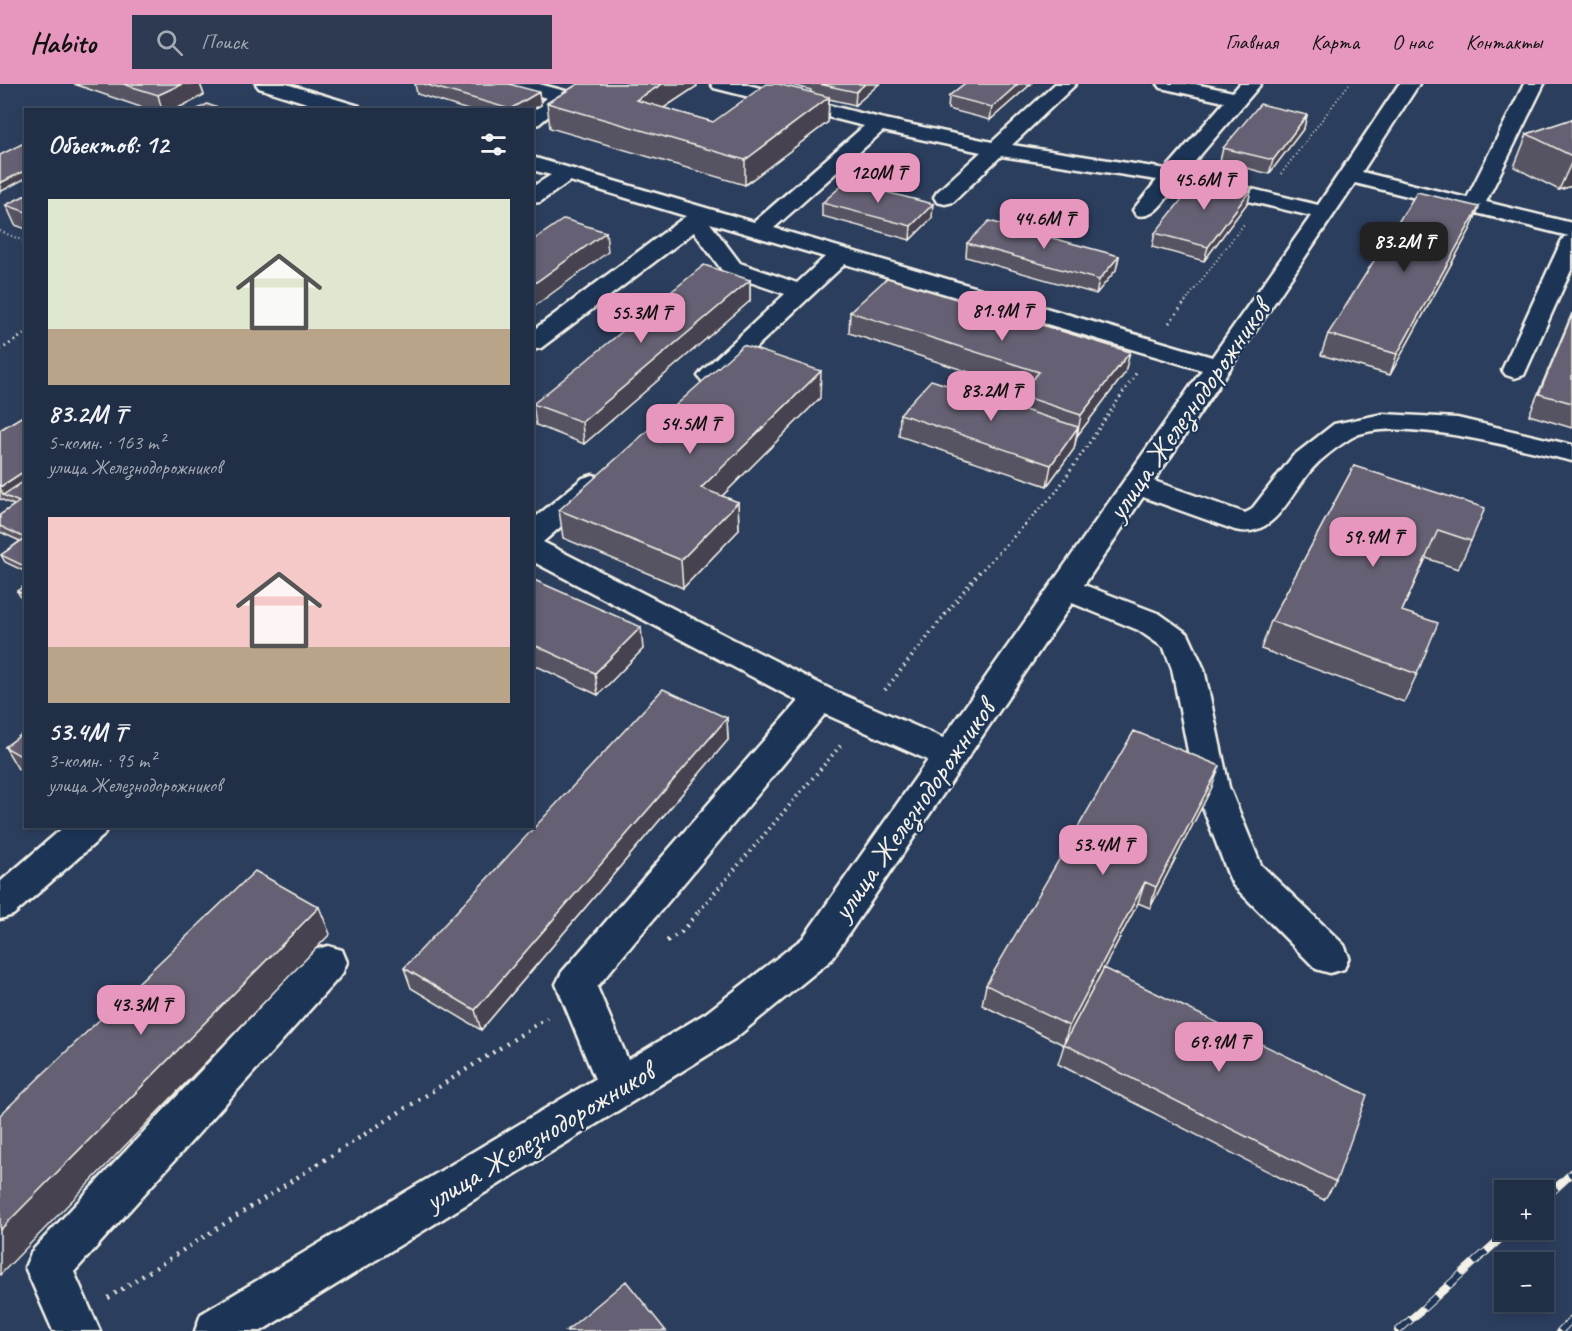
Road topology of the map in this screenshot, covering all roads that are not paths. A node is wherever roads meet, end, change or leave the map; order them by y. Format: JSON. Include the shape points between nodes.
{"nodes":[{"id":1,"x":267,"y":84,"type":"edge"},
{"id":2,"x":516,"y":84,"type":"edge"},
{"id":3,"x":581,"y":84,"type":"edge"},
{"id":4,"x":721,"y":84,"type":"edge"},
{"id":5,"x":1066,"y":84,"type":"edge"},
{"id":6,"x":1168,"y":84,"type":"edge"},
{"id":7,"x":1409,"y":84,"type":"edge"},
{"id":8,"x":1534,"y":84,"type":"edge"},
{"id":9,"x":1244,"y":92,"type":"edge"},
{"id":10,"x":562,"y":96,"type":"junction"},
{"id":11,"x":338,"y":108,"type":"edge"},
{"id":12,"x":534,"y":118,"type":"edge"},
{"id":13,"x":879,"y":124,"type":"junction"},
{"id":14,"x":996,"y":149,"type":"junction"},
{"id":15,"x":534,"y":164,"type":"edge"},
{"id":16,"x":567,"y":174,"type":"junction"},
{"id":17,"x":1348,"y":175,"type":"junction"},
{"id":18,"x":1172,"y":176,"type":"junction"},
{"id":19,"x":534,"y":196,"type":"edge"},
{"id":20,"x":945,"y":197,"type":"dead end"},
{"id":21,"x":1474,"y":206,"type":"junction"},
{"id":22,"x":1144,"y":210,"type":"dead end"},
{"id":23,"x":1324,"y":213,"type":"junction"},
{"id":24,"x":700,"y":216,"type":"junction"},
{"id":25,"x":758,"y":230,"type":"junction"},
{"id":26,"x":1572,"y":230,"type":"edge"},
{"id":27,"x":1572,"y":242,"type":"edge"},
{"id":28,"x":841,"y":255,"type":"junction"},
{"id":29,"x":801,"y":292,"type":"junction"},
{"id":30,"x":534,"y":341,"type":"edge"},
{"id":31,"x":1218,"y":367,"type":"junction"},
{"id":32,"x":1515,"y":370,"type":"dead end"},
{"id":33,"x":698,"y":388,"type":"edge"},
{"id":34,"x":1572,"y":453,"type":"edge"},
{"id":35,"x":611,"y":467,"type":"edge"},
{"id":36,"x":1137,"y":485,"type":"junction"},
{"id":37,"x":534,"y":534,"type":"edge"},
{"id":38,"x":534,"y":550,"type":"edge"},
{"id":39,"x":1065,"y":589,"type":"junction"},
{"id":40,"x":820,"y":698,"type":"junction"},
{"id":41,"x":951,"y":756,"type":"junction"},
{"id":42,"x":88,"y":828,"type":"edge"},
{"id":43,"x":0,"y":904,"type":"edge"},
{"id":44,"x":1330,"y":957,"type":"dead end"},
{"id":45,"x":328,"y":962,"type":"dead end"},
{"id":46,"x":619,"y":1087,"type":"junction"},
{"id":47,"x":77,"y":1331,"type":"edge"},
{"id":48,"x":218,"y":1331,"type":"edge"}],
"edges":[{"from":1,"to":11,"type":"street"},
{"from":2,"to":10,"type":"street"},
{"from":3,"to":10,"type":"street"},
{"from":4,"to":13,"type":"street"},
{"from":5,"to":14,"type":"street"},
{"from":6,"to":9,"type":"street"},
{"from":7,"to":17,"type":"street","name":"улица Железнодорожников"},
{"from":8,"to":21,"type":"street"},
{"from":9,"to":18,"type":"street"},
{"from":10,"to":12,"type":"street"},
{"from":13,"to":14,"type":"street"},
{"from":13,"to":25,"type":"street"},
{"from":14,"to":18,"type":"street"},
{"from":14,"to":20,"type":"street"},
{"from":15,"to":16,"type":"street"},
{"from":16,"to":19,"type":"street"},
{"from":16,"to":24,"type":"street"},
{"from":17,"to":21,"type":"street"},
{"from":17,"to":23,"type":"street","name":"улица Железнодорожников"},
{"from":18,"to":22,"type":"street"},
{"from":18,"to":23,"type":"street"},
{"from":21,"to":26,"type":"street"},
{"from":23,"to":31,"type":"street","name":"улица Железнодорожников"},
{"from":24,"to":25,"type":"street"},
{"from":24,"to":29,"type":"street","via":[[732,268]]},
{"from":24,"to":30,"type":"street"},
{"from":25,"to":28,"type":"street"},
{"from":27,"to":32,"type":"street"},
{"from":28,"to":29,"type":"street"},
{"from":28,"to":31,"type":"street"},
{"from":29,"to":33,"type":"street"},
{"from":31,"to":36,"type":"street","name":"улица Железнодорожников"},
{"from":34,"to":36,"type":"street","via":[[1457,426],[1383,422],[1344,430],[1303,462],[1261,517],[1245,523]]},
{"from":35,"to":37,"type":"street"},
{"from":36,"to":39,"type":"street","name":"улица Железнодорожников"},
{"from":38,"to":40,"type":"street"},
{"from":39,"to":41,"type":"street","name":"улица Железнодорожников"},
{"from":39,"to":44,"type":"street","via":[[1149,622],[1177,642],[1188,669],[1212,787],[1246,874]]},
{"from":40,"to":41,"type":"street"},
{"from":40,"to":46,"type":"street","via":[[576,984]]},
{"from":41,"to":46,"type":"street","name":"улица Железнодорожников","via":[[817,949],[720,1026]]},
{"from":42,"to":43,"type":"street"},
{"from":45,"to":47,"type":"street","via":[[48,1267]]},
{"from":46,"to":48,"type":"street","name":"улица Железнодорожников"}]}
